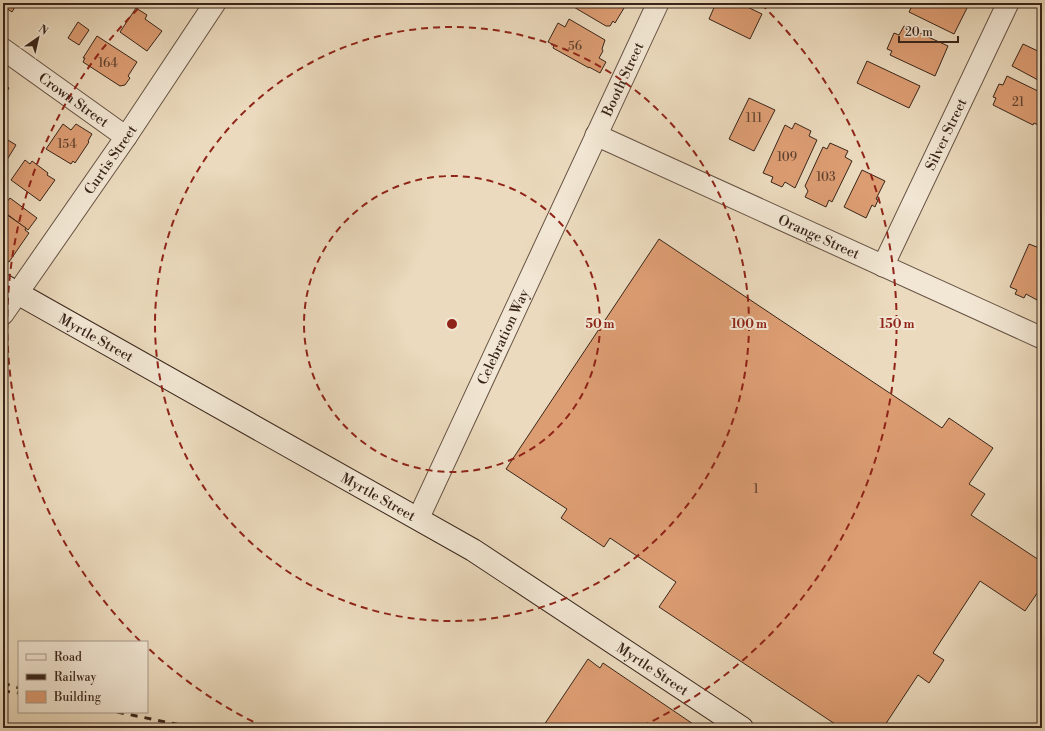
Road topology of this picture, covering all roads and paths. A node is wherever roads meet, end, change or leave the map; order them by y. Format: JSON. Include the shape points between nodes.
{"nodes":[{"id":1,"x":214,"y":3,"type":"edge"},
{"id":2,"x":658,"y":3,"type":"edge"},
{"id":3,"x":1008,"y":3,"type":"edge"},
{"id":4,"x":3,"y":49,"type":"edge"},
{"id":5,"x":596,"y":135,"type":"junction"},
{"id":6,"x":126,"y":137,"type":"junction"},
{"id":7,"x":587,"y":155,"type":"joint"},
{"id":8,"x":883,"y":266,"type":"junction"},
{"id":9,"x":10,"y":290,"type":"edge"},
{"id":10,"x":3,"y":314,"type":"edge"},
{"id":11,"x":1042,"y":338,"type":"edge"},
{"id":12,"x":418,"y":519,"type":"junction"},
{"id":13,"x":742,"y":728,"type":"edge"}],
"edges":[{"from":1,"to":6,"type":"street","name":"Curtis Street"},
{"from":2,"to":5,"type":"street","name":"Booth Street"},
{"from":3,"to":8,"type":"street","name":"Silver Street"},
{"from":4,"to":6,"type":"street","name":"Crown Street"},
{"from":5,"to":7,"type":"street","name":"Booth Street"},
{"from":5,"to":8,"type":"street","name":"Orange Street"},
{"from":6,"to":9,"type":"street","name":"Curtis Street"},
{"from":7,"to":12,"type":"street","name":"Celebration Way"},
{"from":8,"to":11,"type":"street","name":"Orange Street"},
{"from":9,"to":10,"type":"street","name":"Curtis Street"},
{"from":9,"to":12,"type":"street","name":"Myrtle Street"},
{"from":12,"to":13,"type":"street","name":"Myrtle Street","via":[[496,564]]}]}
